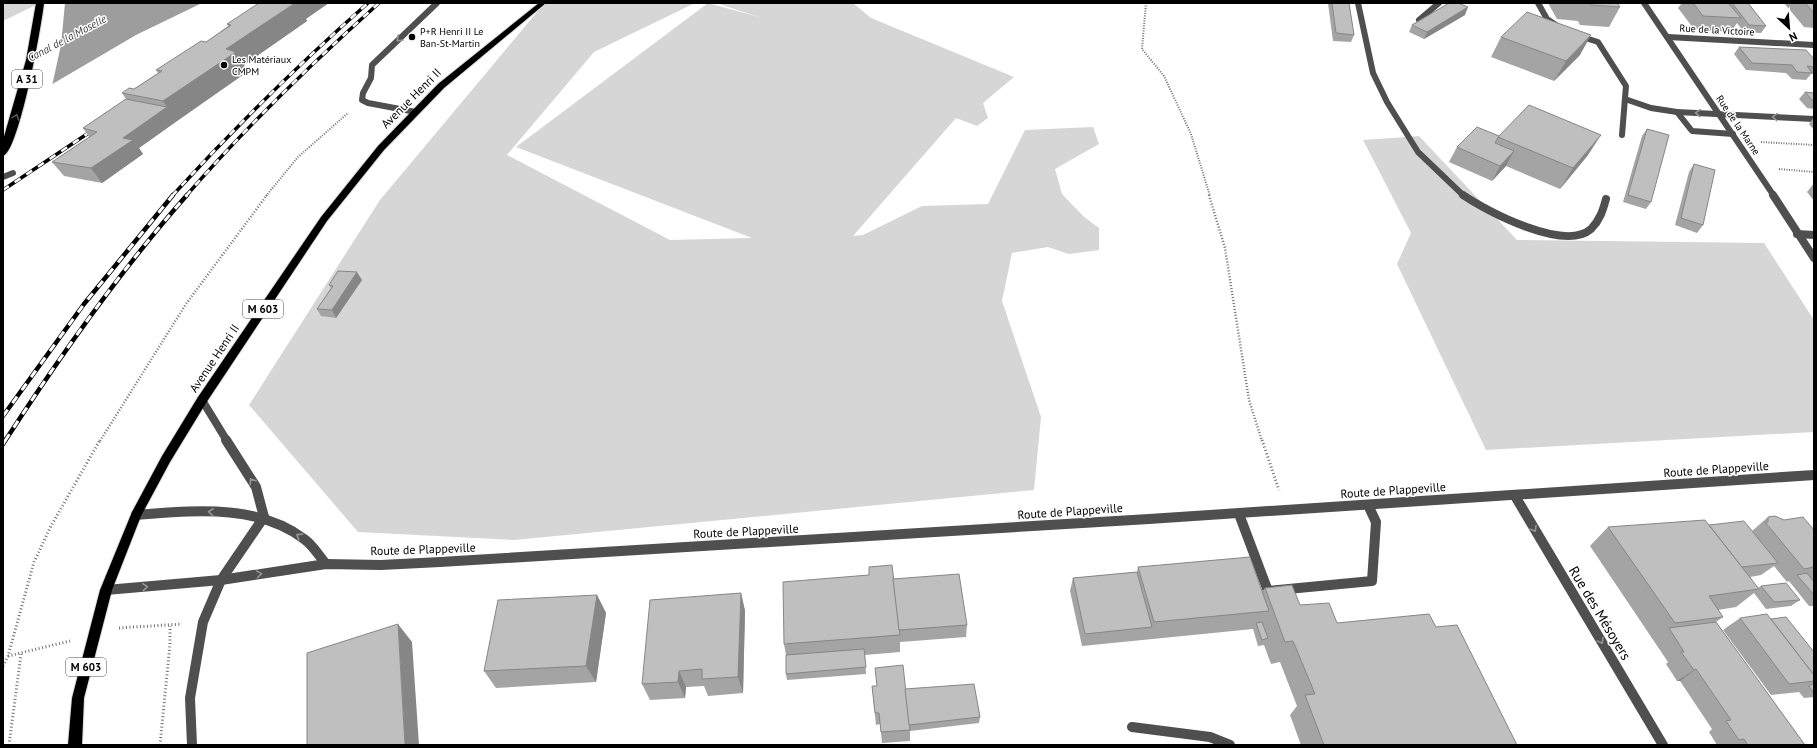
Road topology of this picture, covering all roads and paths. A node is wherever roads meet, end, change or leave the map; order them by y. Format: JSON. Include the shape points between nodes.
{"nodes":[{"id":1,"x":40,"y":3,"type":"edge"},
{"id":2,"x":437,"y":3,"type":"edge"},
{"id":3,"x":543,"y":3,"type":"edge"},
{"id":4,"x":1146,"y":3,"type":"edge"},
{"id":5,"x":1358,"y":3,"type":"edge"},
{"id":6,"x":1439,"y":3,"type":"edge"},
{"id":7,"x":1538,"y":3,"type":"edge"},
{"id":8,"x":1644,"y":3,"type":"edge"},
{"id":9,"x":1419,"y":20,"type":"edge"},
{"id":10,"x":1668,"y":37,"type":"junction"},
{"id":11,"x":1814,"y":45,"type":"edge"},
{"id":12,"x":1626,"y":99,"type":"junction"},
{"id":13,"x":362,"y":100,"type":"junction"},
{"id":14,"x":416,"y":112,"type":"junction"},
{"id":15,"x":1677,"y":112,"type":"junction"},
{"id":16,"x":1719,"y":114,"type":"junction"},
{"id":17,"x":1814,"y":119,"type":"edge"},
{"id":18,"x":1733,"y":134,"type":"junction"},
{"id":19,"x":1622,"y":135,"type":"dead end"},
{"id":20,"x":1738,"y":142,"type":"junction"},
{"id":21,"x":1814,"y":145,"type":"edge"},
{"id":22,"x":3,"y":153,"type":"edge"},
{"id":23,"x":1755,"y":168,"type":"junction"},
{"id":24,"x":1814,"y":172,"type":"edge"},
{"id":25,"x":13,"y":173,"type":"dead end"},
{"id":26,"x":3,"y":177,"type":"edge"},
{"id":27,"x":1606,"y":199,"type":"dead end"},
{"id":28,"x":1797,"y":234,"type":"junction"},
{"id":29,"x":1814,"y":235,"type":"edge"},
{"id":30,"x":1814,"y":258,"type":"edge"},
{"id":31,"x":202,"y":400,"type":"junction"},
{"id":32,"x":1814,"y":475,"type":"edge"},
{"id":33,"x":1515,"y":496,"type":"junction"},
{"id":34,"x":1368,"y":505,"type":"junction"},
{"id":35,"x":1288,"y":510,"type":"junction"},
{"id":36,"x":1239,"y":514,"type":"junction"},
{"id":37,"x":136,"y":515,"type":"junction"},
{"id":38,"x":264,"y":517,"type":"junction"},
{"id":39,"x":326,"y":564,"type":"junction"},
{"id":40,"x":221,"y":580,"type":"junction"},
{"id":41,"x":106,"y":590,"type":"junction"},
{"id":42,"x":170,"y":626,"type":"dead end"},
{"id":43,"x":8,"y":656,"type":"junction"},
{"id":44,"x":3,"y":666,"type":"edge"},
{"id":45,"x":1132,"y":727,"type":"dead end"},
{"id":46,"x":8,"y":745,"type":"edge"},
{"id":47,"x":75,"y":745,"type":"edge"},
{"id":48,"x":160,"y":745,"type":"edge"},
{"id":49,"x":192,"y":745,"type":"edge"},
{"id":50,"x":1230,"y":745,"type":"edge"},
{"id":51,"x":1663,"y":745,"type":"edge"}],
"edges":[{"from":22,"to":1,"type":"highway","number":"A 31","one_way":true,"via":[[21,104],[37,36]]},
{"from":2,"to":13,"type":"street","one_way":true,"via":[[372,65],[371,77],[362,93]]},
{"from":3,"to":14,"type":"main road","name":"Avenue Henri II","number":"M 603","via":[[447,81]]},
{"from":4,"to":35,"type":"path","via":[[1142,49],[1164,76],[1191,134],[1225,248],[1250,400],[1272,474]]},
{"from":5,"to":27,"type":"street","via":[[1373,73],[1387,102],[1418,152],[1464,196],[1506,219],[1543,234],[1569,237],[1590,230],[1600,219]]},
{"from":6,"to":9,"type":"street"},
{"from":7,"to":12,"type":"street","via":[[1547,19],[1566,30],[1598,42],[1626,86]]},
{"from":8,"to":10,"type":"street","name":"Rue de la Marne"},
{"from":10,"to":11,"type":"street","name":"Rue de la Victoire"},
{"from":10,"to":16,"type":"street","name":"Rue de la Marne"},
{"from":12,"to":15,"type":"street","via":[[1651,108]]},
{"from":12,"to":19,"type":"street"},
{"from":13,"to":14,"type":"street"},
{"from":13,"to":43,"type":"path","via":[[298,157],[251,215],[186,304],[115,415],[51,526],[34,562]]},
{"from":14,"to":31,"type":"main road","name":"Avenue Henri II","number":"M 603","via":[[381,148],[324,219]]},
{"from":16,"to":15,"type":"street","one_way":true},
{"from":15,"to":18,"type":"street","via":[[1692,131]]},
{"from":17,"to":16,"type":"street","one_way":true},
{"from":16,"to":18,"type":"street","name":"Rue de la Marne"},
{"from":18,"to":20,"type":"street","name":"Rue de la Marne"},
{"from":20,"to":21,"type":"path"},
{"from":20,"to":23,"type":"street","name":"Rue de la Marne"},
{"from":23,"to":24,"type":"path"},
{"from":23,"to":28,"type":"street","name":"Rue de la Marne"},
{"from":25,"to":26,"type":"street"},
{"from":28,"to":29,"type":"street"},
{"from":28,"to":30,"type":"street","name":"Rue de la Marne"},
{"from":31,"to":37,"type":"main road","name":"Avenue Henri II","number":"M 603"},
{"from":38,"to":31,"type":"street","one_way":true,"via":[[256,487]]},
{"from":32,"to":33,"type":"street","name":"Route de Plappeville"},
{"from":33,"to":34,"type":"street","name":"Route de Plappeville"},
{"from":33,"to":51,"type":"street","name":"Rue des Mésoyers","one_way":true},
{"from":34,"to":35,"type":"street","name":"Route de Plappeville"},
{"from":34,"to":36,"type":"street","via":[[1376,522],[1372,581],[1268,591]]},
{"from":35,"to":36,"type":"street","name":"Route de Plappeville"},
{"from":36,"to":39,"type":"street","name":"Route de Plappeville","via":[[440,562]]},
{"from":38,"to":37,"type":"street","one_way":true,"via":[[208,511]]},
{"from":37,"to":41,"type":"main road","name":"Avenue Henri II","number":"M 603"},
{"from":39,"to":38,"type":"street","one_way":true,"via":[[304,539],[283,525]]},
{"from":38,"to":40,"type":"street"},
{"from":40,"to":39,"type":"street","name":"Route de Plappeville","one_way":true},
{"from":41,"to":40,"type":"street","name":"Route de Plappeville","one_way":true},
{"from":40,"to":49,"type":"street","via":[[203,622],[190,698]]},
{"from":41,"to":47,"type":"main road","name":"Avenue Henri II","number":"M 603","via":[[78,698]]},
{"from":42,"to":48,"type":"path"},
{"from":43,"to":44,"type":"path"},
{"from":43,"to":46,"type":"path","via":[[21,654]]},
{"from":45,"to":50,"type":"street","via":[[1210,737]]}]}
